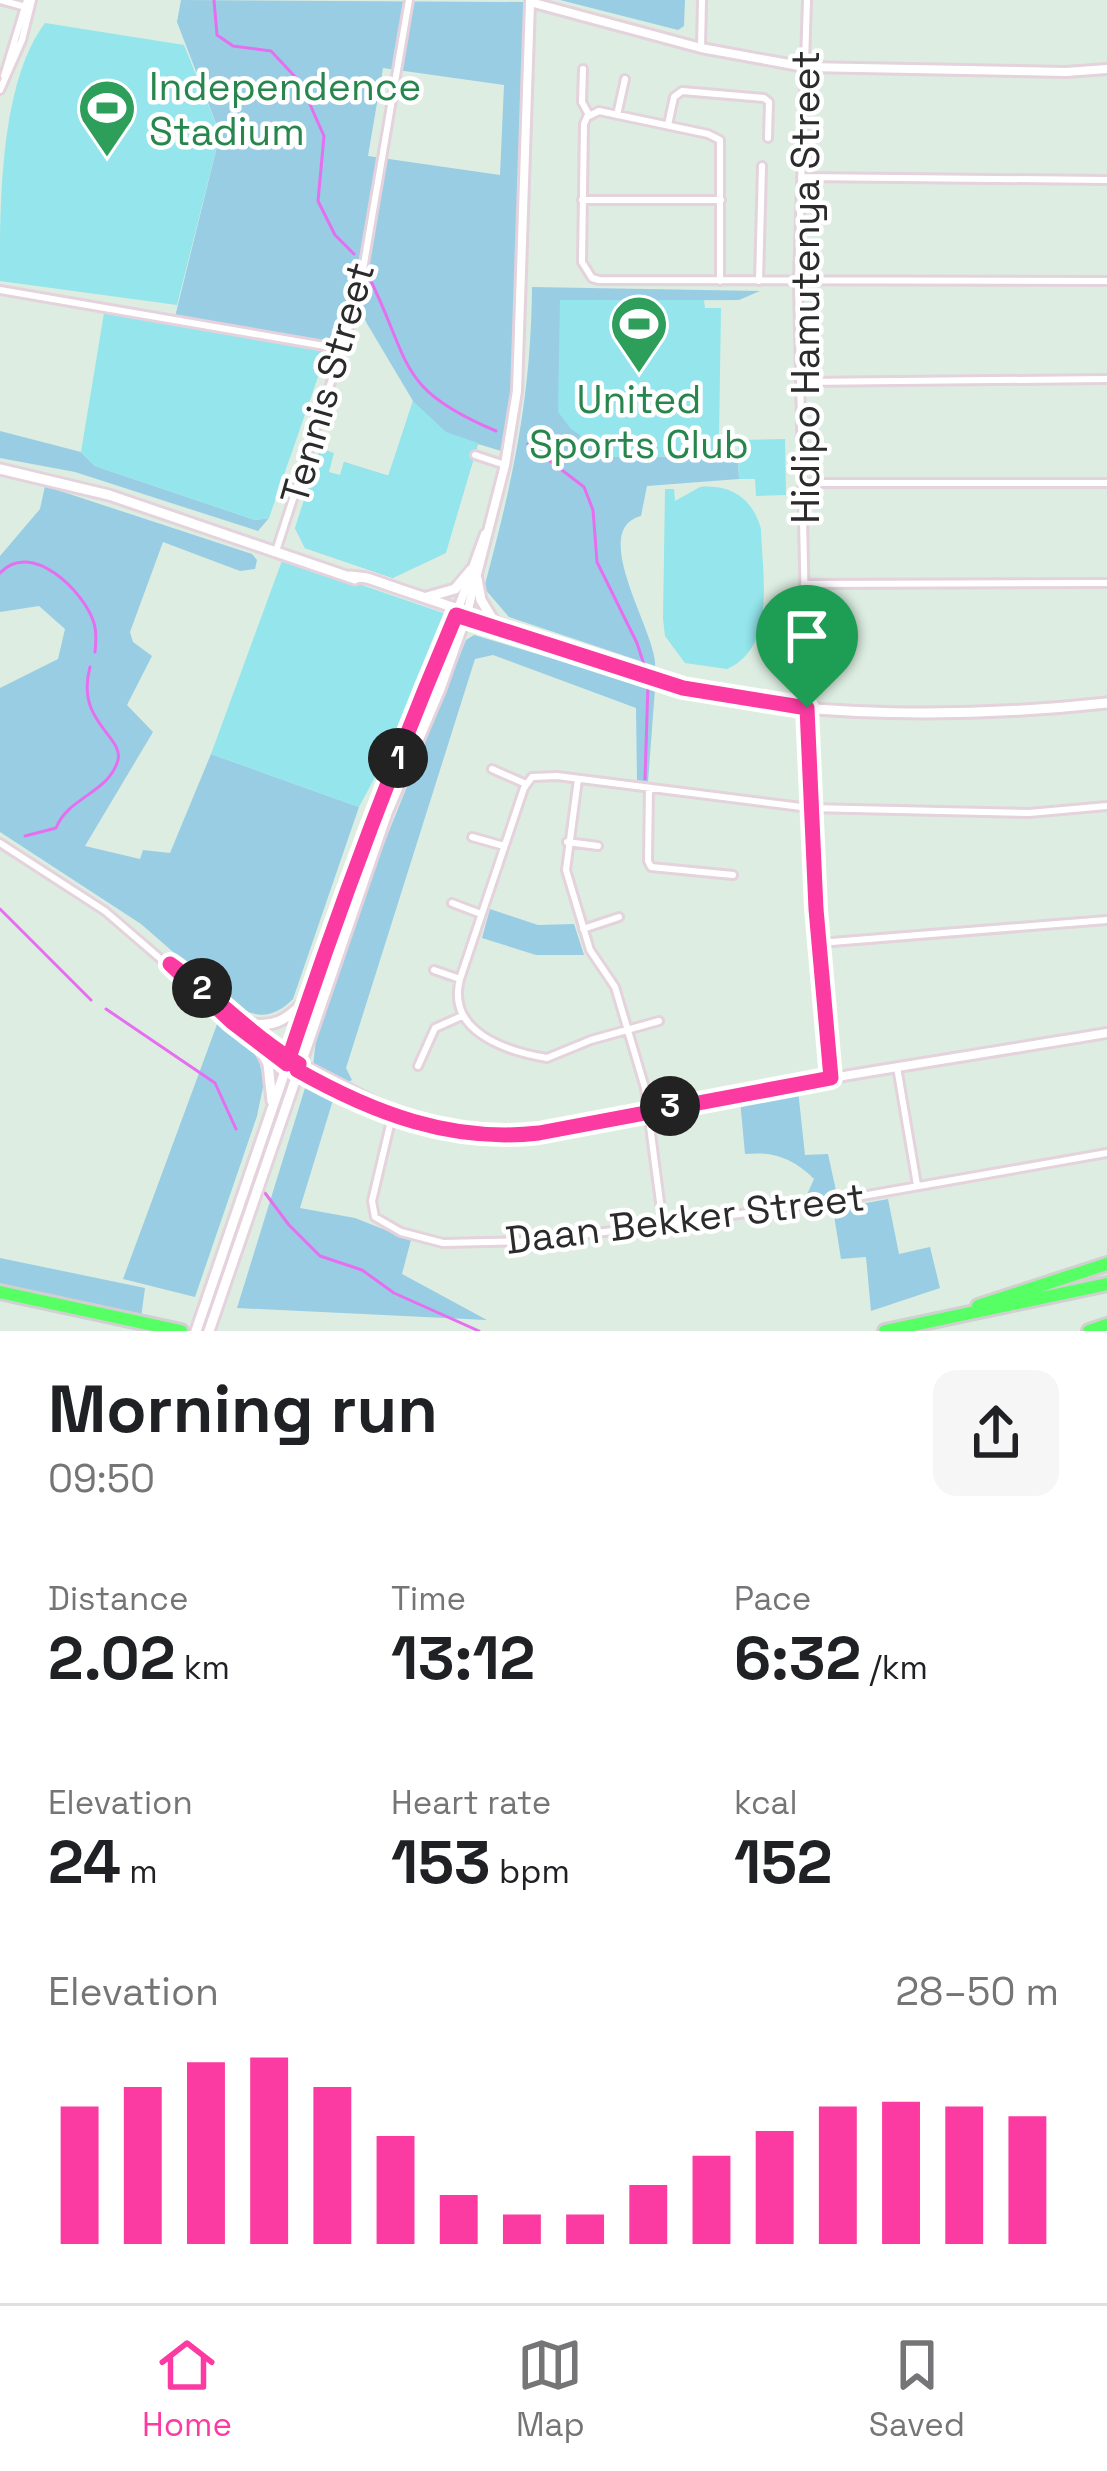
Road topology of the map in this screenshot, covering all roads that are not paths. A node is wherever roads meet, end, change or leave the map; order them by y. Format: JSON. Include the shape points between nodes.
{"nodes":[{"id":1,"x":0,"y":0,"type":"edge"},
{"id":2,"x":409,"y":0,"type":"edge"},
{"id":3,"x":703,"y":0,"type":"edge"},
{"id":4,"x":807,"y":0,"type":"edge"},
{"id":5,"x":527,"y":1,"type":"edge"},
{"id":6,"x":27,"y":3,"type":"edge"},
{"id":7,"x":701,"y":48,"type":"junction"},
{"id":8,"x":805,"y":67,"type":"junction"},
{"id":9,"x":1107,"y":69,"type":"edge"},
{"id":10,"x":583,"y":70,"type":"dead end"},
{"id":11,"x":625,"y":79,"type":"dead end"},
{"id":12,"x":0,"y":90,"type":"edge"},
{"id":13,"x":590,"y":115,"type":"junction"},
{"id":14,"x":617,"y":115,"type":"junction"},
{"id":15,"x":668,"y":125,"type":"junction"},
{"id":16,"x":767,"y":138,"type":"dead end"},
{"id":17,"x":762,"y":166,"type":"dead end"},
{"id":18,"x":801,"y":177,"type":"junction"},
{"id":19,"x":1107,"y":180,"type":"edge"},
{"id":20,"x":582,"y":200,"type":"junction"},
{"id":21,"x":721,"y":200,"type":"junction"},
{"id":22,"x":720,"y":280,"type":"junction"},
{"id":23,"x":759,"y":281,"type":"junction"},
{"id":24,"x":798,"y":281,"type":"junction"},
{"id":25,"x":1107,"y":281,"type":"edge"},
{"id":26,"x":0,"y":290,"type":"edge"},
{"id":27,"x":342,"y":349,"type":"junction"},
{"id":28,"x":1107,"y":379,"type":"edge"},
{"id":29,"x":801,"y":382,"type":"junction"},
{"id":30,"x":475,"y":455,"type":"dead end"},
{"id":31,"x":505,"y":465,"type":"junction"},
{"id":32,"x":0,"y":469,"type":"edge"},
{"id":33,"x":803,"y":483,"type":"junction"},
{"id":34,"x":1107,"y":483,"type":"edge"},
{"id":35,"x":276,"y":551,"type":"junction"},
{"id":36,"x":474,"y":574,"type":"junction"},
{"id":37,"x":350,"y":576,"type":"junction"},
{"id":38,"x":1107,"y":583,"type":"edge"},
{"id":39,"x":804,"y":584,"type":"junction"},
{"id":40,"x":422,"y":597,"type":"junction"},
{"id":41,"x":461,"y":614,"type":"junction"},
{"id":42,"x":494,"y":622,"type":"junction"},
{"id":43,"x":564,"y":650,"type":"junction"},
{"id":44,"x":1107,"y":704,"type":"edge"},
{"id":45,"x":807,"y":708,"type":"junction"},
{"id":46,"x":493,"y":769,"type":"dead end"},
{"id":47,"x":578,"y":779,"type":"junction"},
{"id":48,"x":526,"y":784,"type":"junction"},
{"id":49,"x":649,"y":788,"type":"junction"},
{"id":50,"x":1107,"y":806,"type":"edge"},
{"id":51,"x":809,"y":808,"type":"junction"},
{"id":52,"x":472,"y":837,"type":"dead end"},
{"id":53,"x":567,"y":842,"type":"junction"},
{"id":54,"x":0,"y":843,"type":"edge"},
{"id":55,"x":504,"y":846,"type":"junction"},
{"id":56,"x":598,"y":846,"type":"dead end"},
{"id":57,"x":733,"y":875,"type":"dead end"},
{"id":58,"x":452,"y":903,"type":"dead end"},
{"id":59,"x":482,"y":914,"type":"junction"},
{"id":60,"x":619,"y":917,"type":"dead end"},
{"id":61,"x":1107,"y":920,"type":"edge"},
{"id":62,"x":583,"y":928,"type":"junction"},
{"id":63,"x":818,"y":943,"type":"junction"},
{"id":64,"x":170,"y":964,"type":"junction"},
{"id":65,"x":434,"y":970,"type":"dead end"},
{"id":66,"x":460,"y":979,"type":"junction"},
{"id":67,"x":310,"y":996,"type":"junction"},
{"id":68,"x":462,"y":1016,"type":"junction"},
{"id":69,"x":240,"y":1021,"type":"junction"},
{"id":70,"x":659,"y":1021,"type":"dead end"},
{"id":71,"x":627,"y":1030,"type":"junction"},
{"id":72,"x":1107,"y":1033,"type":"edge"},
{"id":73,"x":257,"y":1042,"type":"junction"},
{"id":74,"x":293,"y":1064,"type":"junction"},
{"id":75,"x":418,"y":1066,"type":"dead end"},
{"id":76,"x":897,"y":1067,"type":"junction"},
{"id":77,"x":831,"y":1078,"type":"junction"},
{"id":78,"x":273,"y":1107,"type":"junction"},
{"id":79,"x":649,"y":1110,"type":"junction"},
{"id":80,"x":392,"y":1114,"type":"junction"},
{"id":81,"x":1107,"y":1154,"type":"edge"},
{"id":82,"x":916,"y":1186,"type":"junction"},
{"id":83,"x":663,"y":1225,"type":"junction"},
{"id":84,"x":1107,"y":1264,"type":"edge"},
{"id":85,"x":1107,"y":1284,"type":"edge"},
{"id":86,"x":0,"y":1292,"type":"edge"},
{"id":87,"x":925,"y":1323,"type":"junction"},
{"id":88,"x":1107,"y":1326,"type":"edge"},
{"id":89,"x":175,"y":1330,"type":"edge"},
{"id":90,"x":196,"y":1331,"type":"edge"},
{"id":91,"x":209,"y":1331,"type":"edge"},
{"id":92,"x":885,"y":1331,"type":"edge"},
{"id":93,"x":1089,"y":1331,"type":"edge"}],
"edges":[{"from":1,"to":6,"type":"street"},
{"from":2,"to":27,"type":"street","name":"Tennis Street","via":[[362,285]]},
{"from":3,"to":7,"type":"street"},
{"from":4,"to":8,"type":"street","name":"Hidipo Hamutenya Street"},
{"from":5,"to":7,"type":"street"},
{"from":5,"to":31,"type":"street","via":[[519,362]]},
{"from":6,"to":12,"type":"street"},
{"from":7,"to":8,"type":"street"},
{"from":8,"to":9,"type":"street"},
{"from":8,"to":18,"type":"street","name":"Hidipo Hamutenya Street"},
{"from":10,"to":13,"type":"street"},
{"from":11,"to":14,"type":"street"},
{"from":13,"to":14,"type":"street"},
{"from":13,"to":20,"type":"street"},
{"from":14,"to":15,"type":"street"},
{"from":15,"to":16,"type":"street","via":[[682,91],[764,98]]},
{"from":15,"to":21,"type":"street","via":[[720,140]]},
{"from":17,"to":23,"type":"street"},
{"from":18,"to":19,"type":"street"},
{"from":18,"to":24,"type":"street","name":"Hidipo Hamutenya Street"},
{"from":20,"to":21,"type":"street"},
{"from":20,"to":22,"type":"street","via":[[583,269],[592,278]]},
{"from":21,"to":22,"type":"street"},
{"from":22,"to":23,"type":"street"},
{"from":23,"to":24,"type":"street"},
{"from":24,"to":25,"type":"street"},
{"from":24,"to":29,"type":"street","name":"Hidipo Hamutenya Street"},
{"from":26,"to":27,"type":"street"},
{"from":27,"to":35,"type":"street","name":"Tennis Street"},
{"from":28,"to":29,"type":"street"},
{"from":29,"to":33,"type":"street","name":"Hidipo Hamutenya Street"},
{"from":30,"to":31,"type":"street"},
{"from":31,"to":36,"type":"street"},
{"from":32,"to":35,"type":"main road","via":[[109,495]]},
{"from":33,"to":34,"type":"street"},
{"from":33,"to":39,"type":"street","name":"Hidipo Hamutenya Street"},
{"from":35,"to":37,"type":"main road"},
{"from":36,"to":40,"type":"main road","via":[[448,594]]},
{"from":36,"to":41,"type":"street"},
{"from":36,"to":42,"type":"main road"},
{"from":37,"to":40,"type":"main road"},
{"from":37,"to":41,"type":"main road"},
{"from":38,"to":39,"type":"street"},
{"from":39,"to":45,"type":"street","name":"Hidipo Hamutenya Street"},
{"from":40,"to":41,"type":"main road"},
{"from":41,"to":42,"type":"main road"},
{"from":41,"to":43,"type":"main road"},
{"from":41,"to":67,"type":"main road","via":[[374,812]]},
{"from":41,"to":74,"type":"main road","via":[[440,689]]},
{"from":42,"to":43,"type":"main road"},
{"from":43,"to":45,"type":"main road","via":[[683,688]]},
{"from":44,"to":45,"type":"main road"},
{"from":45,"to":51,"type":"street","name":"Hidipo Hamutenya Street"},
{"from":46,"to":48,"type":"street"},
{"from":47,"to":48,"type":"street","via":[[539,775]]},
{"from":47,"to":49,"type":"street"},
{"from":47,"to":53,"type":"street"},
{"from":48,"to":55,"type":"street"},
{"from":49,"to":51,"type":"street"},
{"from":49,"to":57,"type":"street","via":[[651,867]]},
{"from":50,"to":51,"type":"street","via":[[1030,813]]},
{"from":51,"to":63,"type":"street","name":"Hidipo Hamutenya Street"},
{"from":52,"to":55,"type":"street"},
{"from":53,"to":56,"type":"street"},
{"from":53,"to":62,"type":"street","via":[[566,870]]},
{"from":54,"to":64,"type":"street"},
{"from":55,"to":59,"type":"street"},
{"from":58,"to":59,"type":"street"},
{"from":59,"to":66,"type":"street"},
{"from":60,"to":62,"type":"street"},
{"from":61,"to":63,"type":"street"},
{"from":62,"to":71,"type":"street","via":[[615,987]]},
{"from":63,"to":77,"type":"street","name":"Hidipo Hamutenya Street"},
{"from":64,"to":69,"type":"street"},
{"from":64,"to":73,"type":"street"},
{"from":65,"to":66,"type":"street"},
{"from":66,"to":68,"type":"street"},
{"from":67,"to":69,"type":"main road","via":[[280,1023]]},
{"from":67,"to":74,"type":"main road"},
{"from":68,"to":71,"type":"street","via":[[483,1037],[548,1058]]},
{"from":68,"to":75,"type":"street","via":[[432,1031]]},
{"from":69,"to":74,"type":"street"},
{"from":70,"to":71,"type":"street"},
{"from":71,"to":79,"type":"street"},
{"from":72,"to":76,"type":"street"},
{"from":73,"to":74,"type":"street"},
{"from":73,"to":78,"type":"main road"},
{"from":74,"to":78,"type":"main road"},
{"from":74,"to":80,"type":"street"},
{"from":74,"to":91,"type":"main road"},
{"from":76,"to":77,"type":"street"},
{"from":76,"to":82,"type":"street"},
{"from":77,"to":79,"type":"street"},
{"from":78,"to":90,"type":"main road"},
{"from":79,"to":80,"type":"street","via":[[513,1136],[461,1134]]},
{"from":79,"to":83,"type":"street"},
{"from":80,"to":83,"type":"street","name":"Daan Bekker Street","via":[[372,1210],[401,1232],[478,1245]]},
{"from":81,"to":82,"type":"street","name":"Daan Bekker Street"},
{"from":82,"to":83,"type":"street","name":"Daan Bekker Street"},
{"from":84,"to":87,"type":"highway"},
{"from":85,"to":87,"type":"highway"},
{"from":86,"to":89,"type":"highway"},
{"from":87,"to":92,"type":"highway"},
{"from":88,"to":93,"type":"highway"}]}
